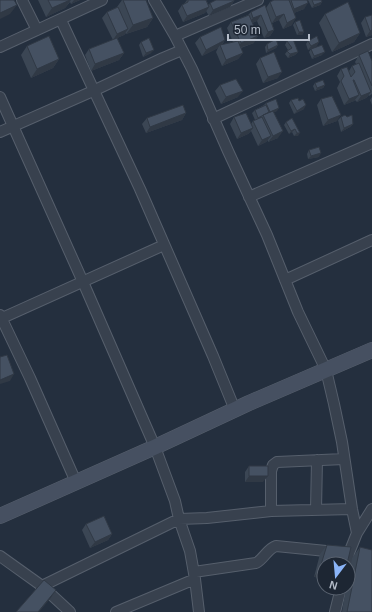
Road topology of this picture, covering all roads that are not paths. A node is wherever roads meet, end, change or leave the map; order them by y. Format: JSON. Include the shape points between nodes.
{"nodes":[{"id":1,"x":22,"y":0,"type":"edge"},
{"id":2,"x":102,"y":0,"type":"edge"},
{"id":3,"x":154,"y":0,"type":"edge"},
{"id":4,"x":258,"y":0,"type":"edge"},
{"id":5,"x":61,"y":20,"type":"junction"},
{"id":6,"x":37,"y":30,"type":"junction"},
{"id":7,"x":175,"y":36,"type":"junction"},
{"id":8,"x":372,"y":44,"type":"edge"},
{"id":9,"x":0,"y":47,"type":"edge"},
{"id":10,"x":182,"y":50,"type":"junction"},
{"id":11,"x":93,"y":91,"type":"junction"},
{"id":12,"x":0,"y":97,"type":"edge"},
{"id":13,"x":213,"y":118,"type":"junction"},
{"id":14,"x":13,"y":126,"type":"junction"},
{"id":15,"x":0,"y":132,"type":"edge"},
{"id":16,"x":372,"y":142,"type":"edge"},
{"id":17,"x":249,"y":197,"type":"junction"},
{"id":18,"x":372,"y":240,"type":"edge"},
{"id":19,"x":164,"y":245,"type":"junction"},
{"id":20,"x":285,"y":280,"type":"junction"},
{"id":21,"x":83,"y":282,"type":"junction"},
{"id":22,"x":1,"y":318,"type":"edge"},
{"id":23,"x":372,"y":350,"type":"edge"},
{"id":24,"x":326,"y":370,"type":"junction"},
{"id":25,"x":235,"y":410,"type":"junction"},
{"id":26,"x":155,"y":447,"type":"junction"},
{"id":27,"x":344,"y":459,"type":"junction"},
{"id":28,"x":317,"y":460,"type":"junction"},
{"id":29,"x":76,"y":482,"type":"junction"},
{"id":30,"x":352,"y":509,"type":"junction"},
{"id":31,"x":372,"y":509,"type":"edge"},
{"id":32,"x":316,"y":510,"type":"junction"},
{"id":33,"x":271,"y":511,"type":"junction"},
{"id":34,"x":0,"y":516,"type":"edge"},
{"id":35,"x":179,"y":519,"type":"junction"},
{"id":36,"x":357,"y":533,"type":"junction"},
{"id":37,"x":353,"y":554,"type":"joint"},
{"id":38,"x":0,"y":556,"type":"edge"},
{"id":39,"x":195,"y":575,"type":"junction"},
{"id":40,"x":42,"y":586,"type":"junction"},
{"id":41,"x":339,"y":596,"type":"edge"},
{"id":42,"x":70,"y":612,"type":"edge"},
{"id":43,"x":116,"y":612,"type":"edge"},
{"id":44,"x":199,"y":612,"type":"edge"},
{"id":45,"x":335,"y":612,"type":"edge"}],
"edges":[{"from":1,"to":6,"type":"street"},
{"from":2,"to":5,"type":"street"},
{"from":3,"to":7,"type":"street"},
{"from":4,"to":7,"type":"street"},
{"from":5,"to":6,"type":"street"},
{"from":5,"to":11,"type":"street"},
{"from":6,"to":9,"type":"street"},
{"from":7,"to":10,"type":"street"},
{"from":8,"to":13,"type":"street"},
{"from":10,"to":11,"type":"street"},
{"from":10,"to":13,"type":"street"},
{"from":11,"to":14,"type":"street"},
{"from":11,"to":19,"type":"street"},
{"from":12,"to":14,"type":"street"},
{"from":13,"to":17,"type":"street"},
{"from":14,"to":15,"type":"street"},
{"from":14,"to":21,"type":"street"},
{"from":16,"to":17,"type":"street"},
{"from":17,"to":20,"type":"street"},
{"from":18,"to":20,"type":"street"},
{"from":19,"to":21,"type":"street"},
{"from":19,"to":25,"type":"street"},
{"from":20,"to":24,"type":"street"},
{"from":21,"to":22,"type":"street"},
{"from":21,"to":26,"type":"street"},
{"from":22,"to":29,"type":"street"},
{"from":23,"to":24,"type":"street"},
{"from":24,"to":25,"type":"street"},
{"from":24,"to":27,"type":"street"},
{"from":25,"to":26,"type":"street"},
{"from":26,"to":29,"type":"street"},
{"from":26,"to":35,"type":"street"},
{"from":27,"to":28,"type":"street"},
{"from":27,"to":30,"type":"street"},
{"from":28,"to":32,"type":"street"},
{"from":28,"to":33,"type":"street","via":[[277,462],[273,465]]},
{"from":29,"to":34,"type":"street"},
{"from":30,"to":32,"type":"street"},
{"from":30,"to":36,"type":"street"},
{"from":31,"to":36,"type":"street"},
{"from":32,"to":33,"type":"street"},
{"from":33,"to":35,"type":"street"},
{"from":35,"to":39,"type":"street"},
{"from":35,"to":40,"type":"street"},
{"from":36,"to":37,"type":"street"},
{"from":37,"to":39,"type":"street","via":[[276,546],[256,563]]},
{"from":38,"to":40,"type":"street"},
{"from":39,"to":43,"type":"street"},
{"from":39,"to":44,"type":"street"},
{"from":40,"to":42,"type":"street"},
{"from":41,"to":45,"type":"street"}]}
